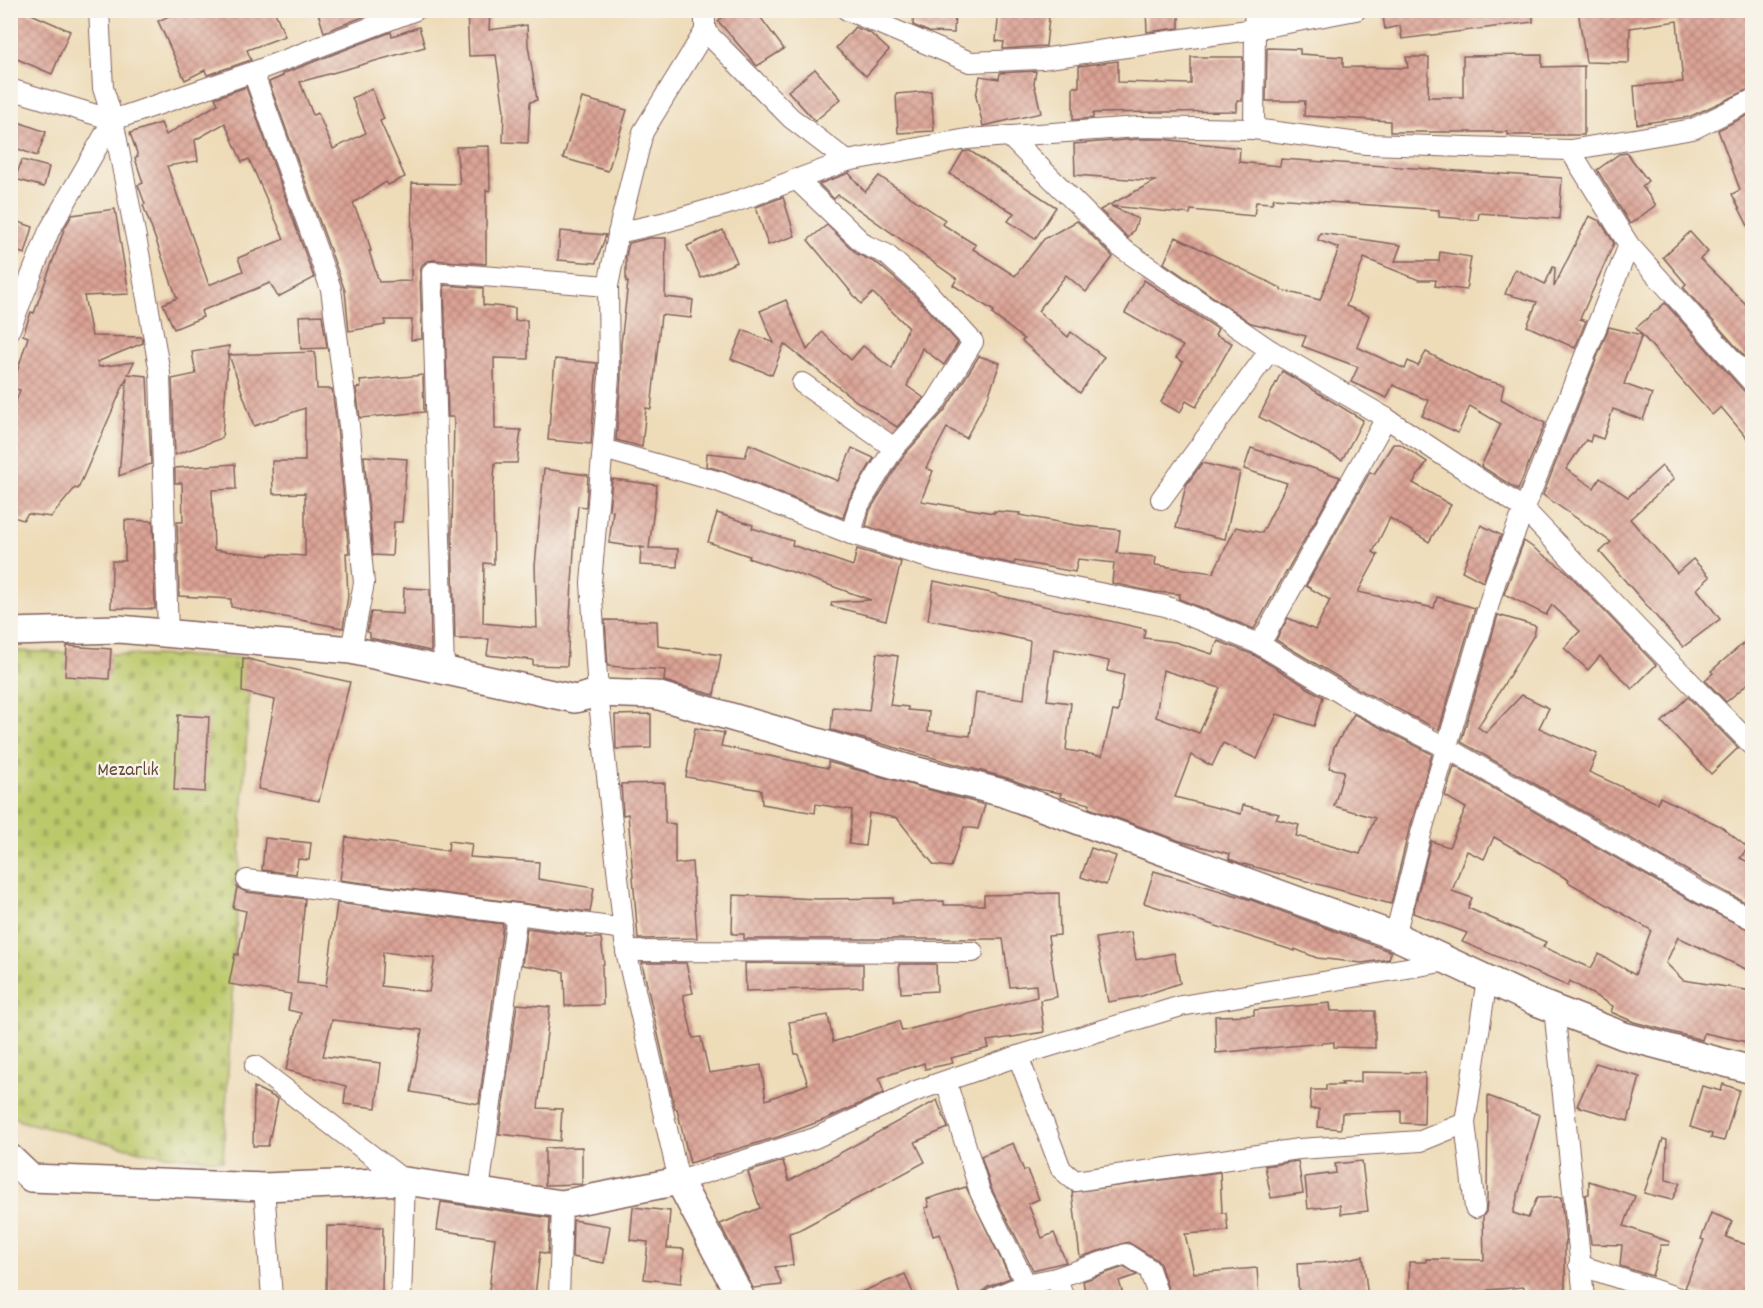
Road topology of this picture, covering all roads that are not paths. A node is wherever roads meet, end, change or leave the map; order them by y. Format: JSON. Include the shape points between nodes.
{"nodes":[{"id":1,"x":99,"y":10,"type":"edge"},
{"id":2,"x":705,"y":10,"type":"edge"},
{"id":3,"x":847,"y":10,"type":"edge"},
{"id":4,"x":1356,"y":10,"type":"edge"},
{"id":5,"x":417,"y":11,"type":"edge"},
{"id":6,"x":1255,"y":20,"type":"edge"},
{"id":7,"x":705,"y":31,"type":"junction"},
{"id":8,"x":253,"y":72,"type":"junction"},
{"id":9,"x":10,"y":89,"type":"edge"},
{"id":10,"x":1752,"y":100,"type":"edge"},
{"id":11,"x":113,"y":120,"type":"junction"},
{"id":12,"x":1254,"y":129,"type":"junction"},
{"id":13,"x":1009,"y":136,"type":"junction"},
{"id":14,"x":1570,"y":150,"type":"junction"},
{"id":15,"x":848,"y":161,"type":"junction"},
{"id":16,"x":796,"y":179,"type":"junction"},
{"id":17,"x":618,"y":233,"type":"junction"},
{"id":18,"x":1629,"y":245,"type":"junction"},
{"id":19,"x":608,"y":286,"type":"junction"},
{"id":20,"x":10,"y":329,"type":"edge"},
{"id":21,"x":1270,"y":350,"type":"junction"},
{"id":22,"x":1748,"y":370,"type":"edge"},
{"id":23,"x":802,"y":383,"type":"dead end"},
{"id":24,"x":1386,"y":418,"type":"junction"},
{"id":25,"x":894,"y":448,"type":"junction"},
{"id":26,"x":603,"y":449,"type":"junction"},
{"id":27,"x":1161,"y":499,"type":"dead end"},
{"id":28,"x":1523,"y":508,"type":"junction"},
{"id":29,"x":851,"y":534,"type":"junction"},
{"id":30,"x":10,"y":632,"type":"edge"},
{"id":31,"x":168,"y":634,"type":"junction"},
{"id":32,"x":1258,"y":644,"type":"junction"},
{"id":33,"x":351,"y":650,"type":"junction"},
{"id":34,"x":444,"y":670,"type":"junction"},
{"id":35,"x":598,"y":693,"type":"junction"},
{"id":36,"x":1752,"y":745,"type":"edge"},
{"id":37,"x":1447,"y":748,"type":"junction"},
{"id":38,"x":247,"y":880,"type":"dead end"},
{"id":39,"x":517,"y":914,"type":"junction"},
{"id":40,"x":1752,"y":919,"type":"edge"},
{"id":41,"x":624,"y":930,"type":"junction"},
{"id":42,"x":1395,"y":936,"type":"junction"},
{"id":43,"x":626,"y":951,"type":"junction"},
{"id":44,"x":973,"y":952,"type":"dead end"},
{"id":45,"x":1448,"y":961,"type":"junction"},
{"id":46,"x":1487,"y":979,"type":"junction"},
{"id":47,"x":1554,"y":1008,"type":"junction"},
{"id":48,"x":1018,"y":1056,"type":"junction"},
{"id":49,"x":255,"y":1066,"type":"dead end"},
{"id":50,"x":1752,"y":1070,"type":"edge"},
{"id":51,"x":946,"y":1081,"type":"junction"},
{"id":52,"x":1465,"y":1123,"type":"junction"},
{"id":53,"x":10,"y":1158,"type":"edge"},
{"id":54,"x":21,"y":1179,"type":"edge"},
{"id":55,"x":405,"y":1181,"type":"junction"},
{"id":56,"x":679,"y":1181,"type":"junction"},
{"id":57,"x":264,"y":1187,"type":"junction"},
{"id":58,"x":479,"y":1191,"type":"junction"},
{"id":59,"x":562,"y":1204,"type":"junction"},
{"id":60,"x":1475,"y":1208,"type":"dead end"},
{"id":61,"x":1579,"y":1265,"type":"junction"},
{"id":62,"x":1056,"y":1278,"type":"junction"},
{"id":63,"x":1026,"y":1284,"type":"junction"},
{"id":64,"x":272,"y":1298,"type":"edge"},
{"id":65,"x":402,"y":1298,"type":"edge"},
{"id":66,"x":559,"y":1298,"type":"edge"},
{"id":67,"x":741,"y":1298,"type":"edge"},
{"id":68,"x":993,"y":1298,"type":"edge"},
{"id":69,"x":1064,"y":1298,"type":"edge"},
{"id":70,"x":1159,"y":1298,"type":"edge"},
{"id":71,"x":1584,"y":1298,"type":"edge"},
{"id":72,"x":1679,"y":1298,"type":"edge"}],
"edges":[{"from":1,"to":11,"type":"street","via":[[103,88]]},
{"from":2,"to":7,"type":"street"},
{"from":3,"to":6,"type":"street","via":[[970,62],[1041,59]]},
{"from":4,"to":6,"type":"street"},
{"from":5,"to":8,"type":"street"},
{"from":6,"to":12,"type":"street"},
{"from":7,"to":15,"type":"street","via":[[791,118]]},
{"from":7,"to":17,"type":"street","via":[[643,132]]},
{"from":8,"to":11,"type":"street"},
{"from":8,"to":33,"type":"street","via":[[331,288],[364,583]]},
{"from":9,"to":11,"type":"street"},
{"from":10,"to":14,"type":"street","via":[[1693,129]]},
{"from":11,"to":20,"type":"street","via":[[49,231]]},
{"from":11,"to":31,"type":"street","via":[[160,373]]},
{"from":12,"to":13,"type":"street","via":[[1138,127]]},
{"from":12,"to":14,"type":"street","via":[[1366,144]]},
{"from":13,"to":15,"type":"street","via":[[968,139]]},
{"from":13,"to":21,"type":"street","via":[[1120,247]]},
{"from":14,"to":18,"type":"street"},
{"from":15,"to":16,"type":"street"},
{"from":16,"to":17,"type":"street","via":[[732,203]]},
{"from":16,"to":25,"type":"street","via":[[865,245],[886,254],[923,287],[973,342],[935,403]]},
{"from":17,"to":19,"type":"street"},
{"from":18,"to":22,"type":"street"},
{"from":18,"to":28,"type":"street"},
{"from":19,"to":26,"type":"street","via":[[609,377]]},
{"from":19,"to":34,"type":"street","via":[[432,272]]},
{"from":21,"to":24,"type":"street"},
{"from":21,"to":27,"type":"street"},
{"from":23,"to":25,"type":"street"},
{"from":24,"to":28,"type":"street"},
{"from":24,"to":32,"type":"street"},
{"from":25,"to":29,"type":"street","via":[[859,505]]},
{"from":26,"to":29,"type":"street","via":[[720,482]]},
{"from":26,"to":35,"type":"street","via":[[591,583]]},
{"from":28,"to":36,"type":"street"},
{"from":28,"to":37,"type":"street","via":[[1496,580]]},
{"from":29,"to":32,"type":"street","via":[[938,561],[1165,606]]},
{"from":30,"to":31,"type":"street","via":[[119,629]]},
{"from":31,"to":33,"type":"street"},
{"from":32,"to":37,"type":"street","via":[[1352,700]]},
{"from":33,"to":34,"type":"street"},
{"from":34,"to":35,"type":"street","via":[[575,699]]},
{"from":35,"to":41,"type":"street"},
{"from":35,"to":42,"type":"street","via":[[656,695],[1003,793]]},
{"from":37,"to":40,"type":"street"},
{"from":37,"to":42,"type":"street"},
{"from":38,"to":39,"type":"street"},
{"from":39,"to":41,"type":"street"},
{"from":39,"to":58,"type":"street"},
{"from":41,"to":43,"type":"street"},
{"from":42,"to":45,"type":"street"},
{"from":43,"to":44,"type":"street"},
{"from":43,"to":56,"type":"street"},
{"from":45,"to":46,"type":"street"},
{"from":45,"to":48,"type":"street","via":[[1182,1006]]},
{"from":46,"to":47,"type":"street"},
{"from":46,"to":52,"type":"street"},
{"from":47,"to":50,"type":"street","via":[[1624,1036]]},
{"from":47,"to":61,"type":"street"},
{"from":48,"to":51,"type":"street"},
{"from":48,"to":52,"type":"street","via":[[1061,1169],[1076,1181],[1299,1149],[1422,1141]]},
{"from":49,"to":55,"type":"street"},
{"from":51,"to":56,"type":"street","via":[[815,1138]]},
{"from":51,"to":63,"type":"street","via":[[980,1192]]},
{"from":52,"to":60,"type":"street"},
{"from":53,"to":54,"type":"street"},
{"from":54,"to":57,"type":"street"},
{"from":55,"to":57,"type":"street"},
{"from":55,"to":58,"type":"street"},
{"from":55,"to":65,"type":"street"},
{"from":56,"to":59,"type":"street"},
{"from":56,"to":67,"type":"street"},
{"from":57,"to":64,"type":"street"},
{"from":58,"to":59,"type":"street"},
{"from":59,"to":66,"type":"street"},
{"from":61,"to":71,"type":"street"},
{"from":61,"to":72,"type":"street"},
{"from":62,"to":63,"type":"street"},
{"from":62,"to":69,"type":"street"},
{"from":62,"to":70,"type":"street","via":[[1126,1254],[1149,1269]]},
{"from":63,"to":68,"type":"street"}]}
